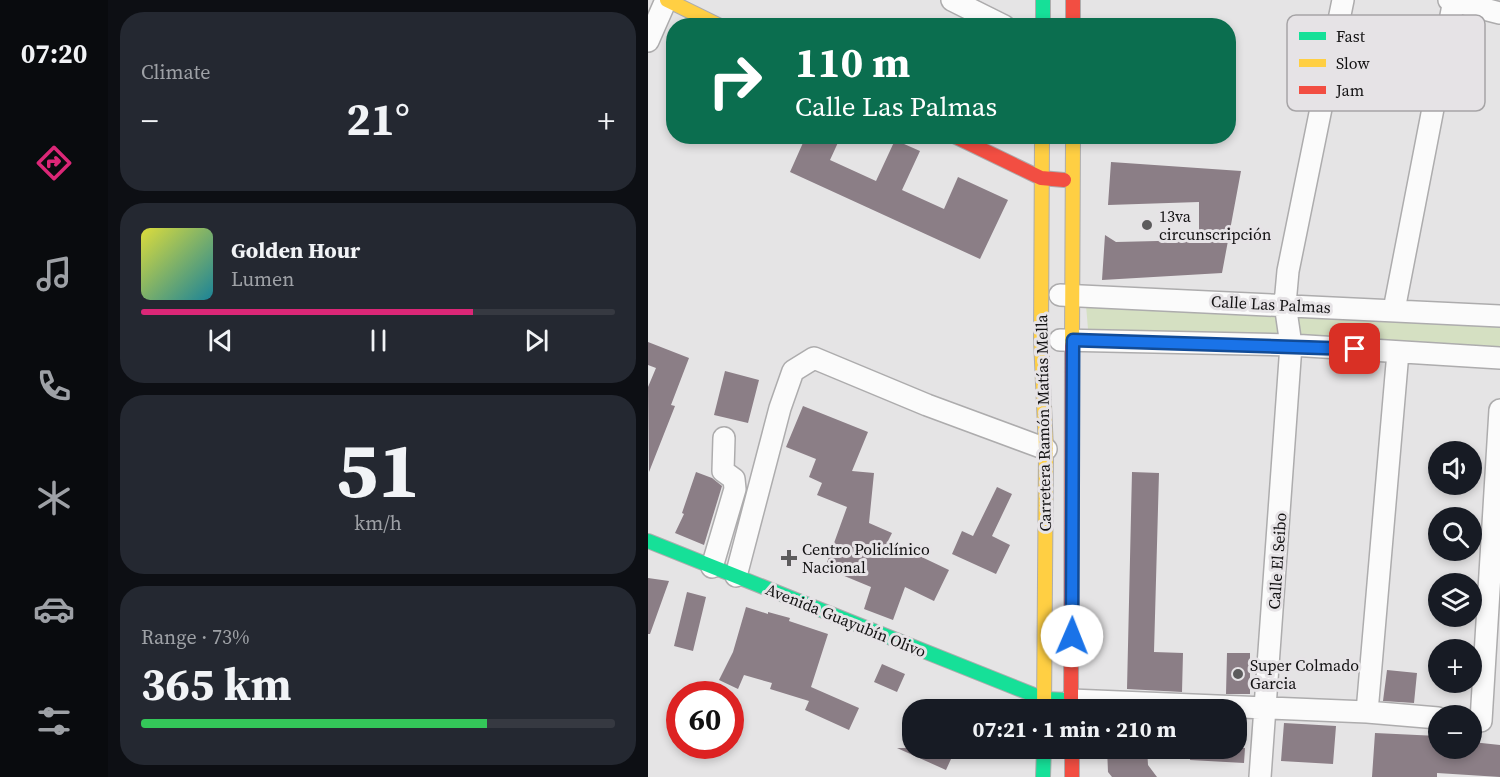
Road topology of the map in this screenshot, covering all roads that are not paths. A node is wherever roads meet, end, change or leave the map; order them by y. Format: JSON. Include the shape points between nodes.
{"nodes":[{"id":1,"x":666,"y":0,"type":"edge"},
{"id":2,"x":952,"y":0,"type":"edge"},
{"id":3,"x":1043,"y":0,"type":"edge"},
{"id":4,"x":1073,"y":0,"type":"edge"},
{"id":5,"x":1343,"y":0,"type":"edge"},
{"id":6,"x":1452,"y":0,"type":"edge"},
{"id":7,"x":1500,"y":13,"type":"edge"},
{"id":8,"x":1340,"y":15,"type":"edge"},
{"id":9,"x":1449,"y":15,"type":"edge"},
{"id":10,"x":703,"y":18,"type":"edge"},
{"id":11,"x":988,"y":18,"type":"edge"},
{"id":12,"x":1043,"y":18,"type":"edge"},
{"id":13,"x":1073,"y":18,"type":"edge"},
{"id":14,"x":648,"y":41,"type":"edge"},
{"id":15,"x":1320,"y":111,"type":"edge"},
{"id":16,"x":1431,"y":111,"type":"edge"},
{"id":17,"x":971,"y":144,"type":"edge"},
{"id":18,"x":1042,"y":144,"type":"edge"},
{"id":19,"x":1073,"y":144,"type":"edge"},
{"id":20,"x":1041,"y":178,"type":"junction"},
{"id":21,"x":1073,"y":181,"type":"junction"},
{"id":22,"x":1042,"y":295,"type":"junction"},
{"id":23,"x":1072,"y":295,"type":"junction"},
{"id":24,"x":1285,"y":304,"type":"junction"},
{"id":25,"x":1394,"y":310,"type":"junction"},
{"id":26,"x":1500,"y":316,"type":"edge"},
{"id":27,"x":1041,"y":340,"type":"junction"},
{"id":28,"x":1073,"y":340,"type":"junction"},
{"id":29,"x":1292,"y":345,"type":"junction"},
{"id":30,"x":1398,"y":352,"type":"junction"},
{"id":31,"x":1500,"y":358,"type":"edge"},
{"id":32,"x":1500,"y":410,"type":"edge"},
{"id":33,"x":724,"y":438,"type":"dead end"},
{"id":34,"x":1046,"y":449,"type":"junction"},
{"id":35,"x":648,"y":541,"type":"edge"},
{"id":36,"x":712,"y":567,"type":"junction"},
{"id":37,"x":736,"y":576,"type":"junction"},
{"id":38,"x":1493,"y":612,"type":"edge"},
{"id":39,"x":1032,"y":699,"type":"edge"},
{"id":40,"x":1044,"y":699,"type":"edge"},
{"id":41,"x":1071,"y":699,"type":"edge"},
{"id":42,"x":1247,"y":709,"type":"edge"},
{"id":43,"x":1267,"y":710,"type":"junction"},
{"id":44,"x":1367,"y":712,"type":"junction"},
{"id":45,"x":1428,"y":717,"type":"edge"},
{"id":46,"x":1484,"y":721,"type":"edge"},
{"id":47,"x":1044,"y":759,"type":"edge"},
{"id":48,"x":1072,"y":759,"type":"edge"},
{"id":49,"x":1043,"y":777,"type":"edge"},
{"id":50,"x":1072,"y":777,"type":"edge"},
{"id":51,"x":1260,"y":777,"type":"edge"}],
"edges":[{"from":1,"to":10,"type":"main road"},
{"from":1,"to":14,"type":"street"},
{"from":2,"to":11,"type":"street"},
{"from":3,"to":12,"type":"main road"},
{"from":4,"to":13,"type":"main road"},
{"from":5,"to":8,"type":"street","name":"Calle El Seibo"},
{"from":6,"to":7,"type":"street"},
{"from":6,"to":9,"type":"street"},
{"from":15,"to":24,"type":"street","name":"Calle El Seibo","via":[[1288,271]]},
{"from":16,"to":25,"type":"street"},
{"from":17,"to":20,"type":"main road"},
{"from":18,"to":20,"type":"main road","name":"Carretera Ramón Matías Mella"},
{"from":19,"to":21,"type":"main road","name":"Carretera Ramón Matías Mella"},
{"from":20,"to":21,"type":"main road"},
{"from":20,"to":22,"type":"main road","name":"Carretera Ramón Matías Mella"},
{"from":21,"to":23,"type":"main road","name":"Carretera Ramón Matías Mella"},
{"from":22,"to":23,"type":"street","name":"Calle Las Palmas"},
{"from":22,"to":27,"type":"main road","name":"Carretera Ramón Matías Mella"},
{"from":23,"to":24,"type":"street","name":"Calle Las Palmas"},
{"from":23,"to":28,"type":"main road","name":"Carretera Ramón Matías Mella"},
{"from":24,"to":25,"type":"street","name":"Calle Las Palmas"},
{"from":24,"to":29,"type":"street","name":"Calle El Seibo"},
{"from":25,"to":26,"type":"street","name":"Calle Las Palmas"},
{"from":27,"to":28,"type":"street"},
{"from":27,"to":34,"type":"main road","name":"Carretera Ramón Matías Mella"},
{"from":28,"to":29,"type":"street"},
{"from":28,"to":41,"type":"main road","name":"Carretera Ramón Matías Mella"},
{"from":29,"to":30,"type":"street"},
{"from":29,"to":43,"type":"street","name":"Calle El Seibo"},
{"from":30,"to":31,"type":"street"},
{"from":30,"to":44,"type":"street"},
{"from":32,"to":38,"type":"street"},
{"from":33,"to":36,"type":"street","via":[[723,471],[734,479],[735,489]]},
{"from":34,"to":37,"type":"street","via":[[814,358],[793,371]]},
{"from":34,"to":40,"type":"main road","name":"Carretera Ramón Matías Mella"},
{"from":35,"to":36,"type":"main road","name":"Avenida Guayubín Olivo"},
{"from":36,"to":37,"type":"main road","name":"Avenida Guayubín Olivo"},
{"from":37,"to":39,"type":"main road","name":"Avenida Guayubín Olivo"},
{"from":38,"to":46,"type":"street"},
{"from":42,"to":43,"type":"street"},
{"from":43,"to":44,"type":"street"},
{"from":43,"to":51,"type":"street","name":"Calle El Seibo"},
{"from":44,"to":45,"type":"street"},
{"from":47,"to":49,"type":"main road"},
{"from":48,"to":50,"type":"main road"}]}
